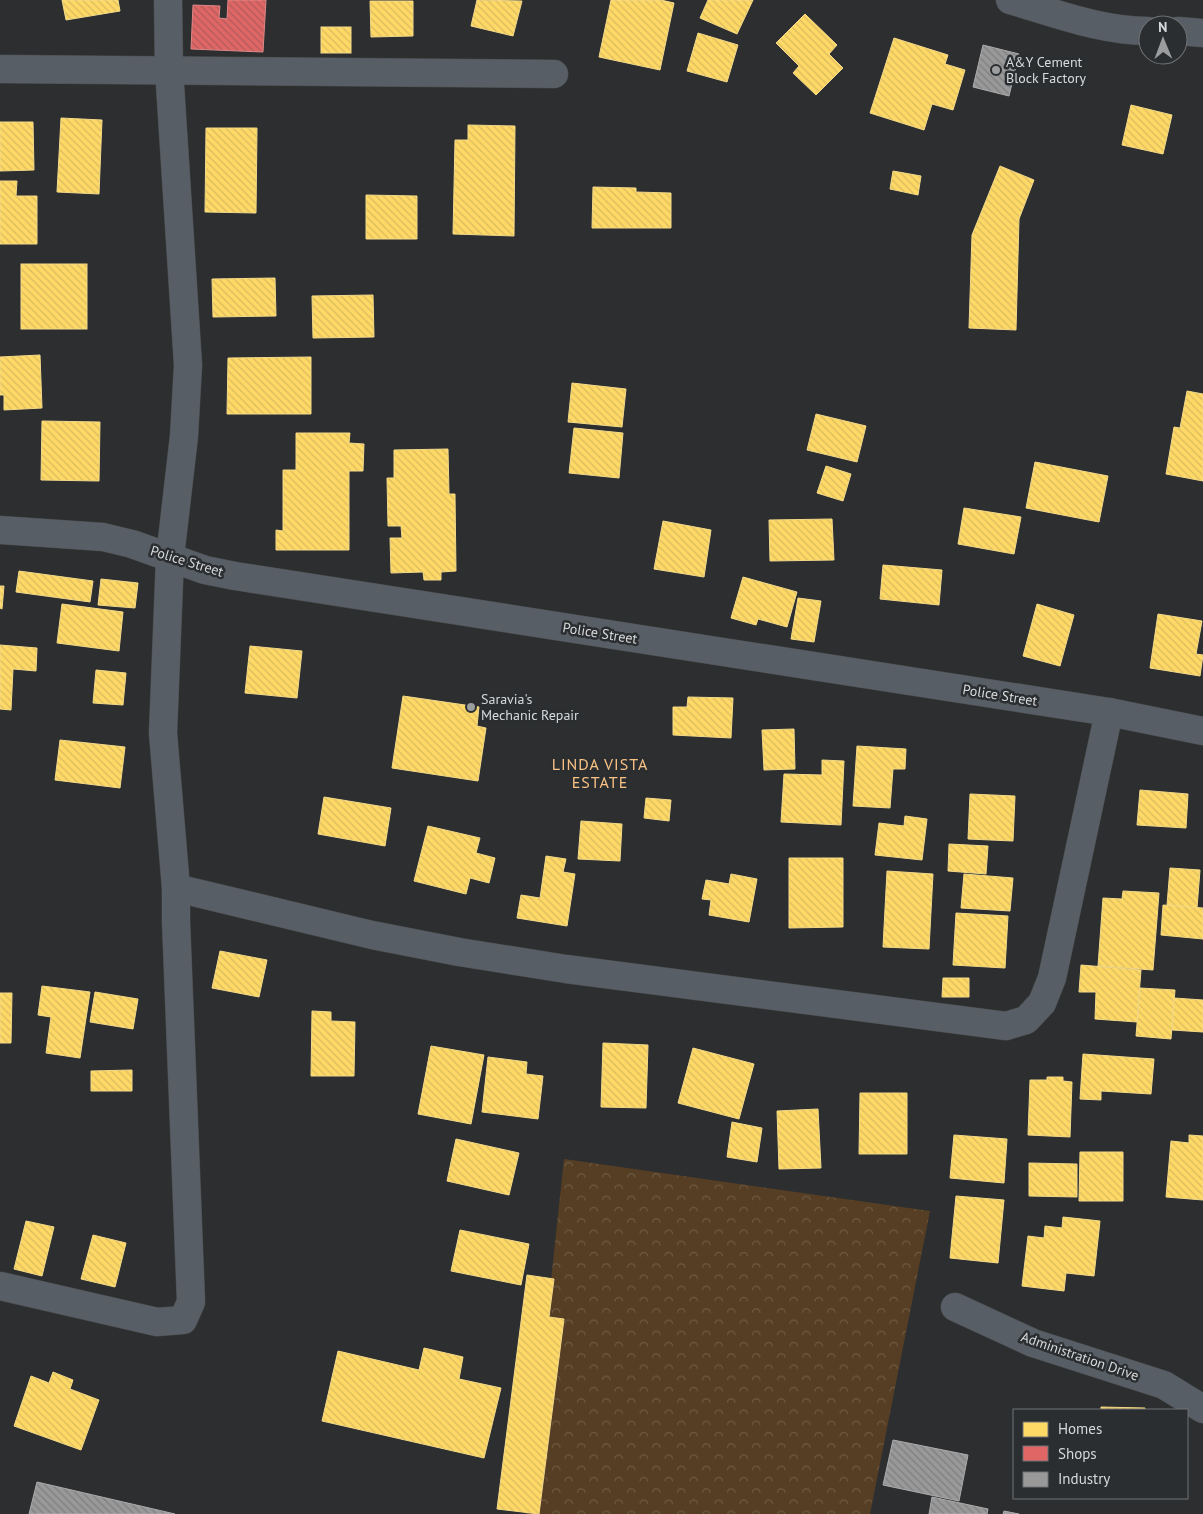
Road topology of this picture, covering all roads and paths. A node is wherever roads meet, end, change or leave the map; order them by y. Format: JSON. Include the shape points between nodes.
{"nodes":[{"id":1,"x":168,"y":0,"type":"edge"},
{"id":2,"x":1010,"y":0,"type":"edge"},
{"id":3,"x":1138,"y":31,"type":"edge"},
{"id":4,"x":1188,"y":32,"type":"edge"},
{"id":5,"x":1203,"y":33,"type":"edge"},
{"id":6,"x":0,"y":69,"type":"edge"},
{"id":7,"x":170,"y":69,"type":"junction"},
{"id":8,"x":554,"y":74,"type":"dead end"},
{"id":9,"x":0,"y":530,"type":"edge"},
{"id":10,"x":170,"y":557,"type":"junction"},
{"id":11,"x":1109,"y":712,"type":"junction"},
{"id":12,"x":1203,"y":731,"type":"edge"},
{"id":13,"x":176,"y":888,"type":"junction"},
{"id":14,"x":0,"y":1286,"type":"edge"},
{"id":15,"x":955,"y":1307,"type":"dead end"},
{"id":16,"x":1203,"y":1409,"type":"edge"}],
"edges":[{"from":1,"to":7,"type":"street"},
{"from":2,"to":3,"type":"street","via":[[1082,22]]},
{"from":4,"to":5,"type":"street"},
{"from":6,"to":7,"type":"street"},
{"from":7,"to":8,"type":"street"},
{"from":7,"to":10,"type":"street","via":[[188,365],[184,436]]},
{"from":9,"to":10,"type":"street","name":"Police Street","via":[[103,537]]},
{"from":10,"to":11,"type":"street","name":"Police Street","via":[[205,570],[235,576]]},
{"from":10,"to":13,"type":"street","via":[[163,733]]},
{"from":11,"to":12,"type":"street","name":"Police Street"},
{"from":11,"to":13,"type":"street","via":[[1052,978],[1042,1003],[1026,1020],[1006,1026],[566,969],[459,952],[372,935]]},
{"from":13,"to":14,"type":"street","via":[[191,1302],[183,1320],[157,1322]]},
{"from":15,"to":16,"type":"street","name":"Administration Drive","via":[[1033,1343],[1164,1385]]}]}
